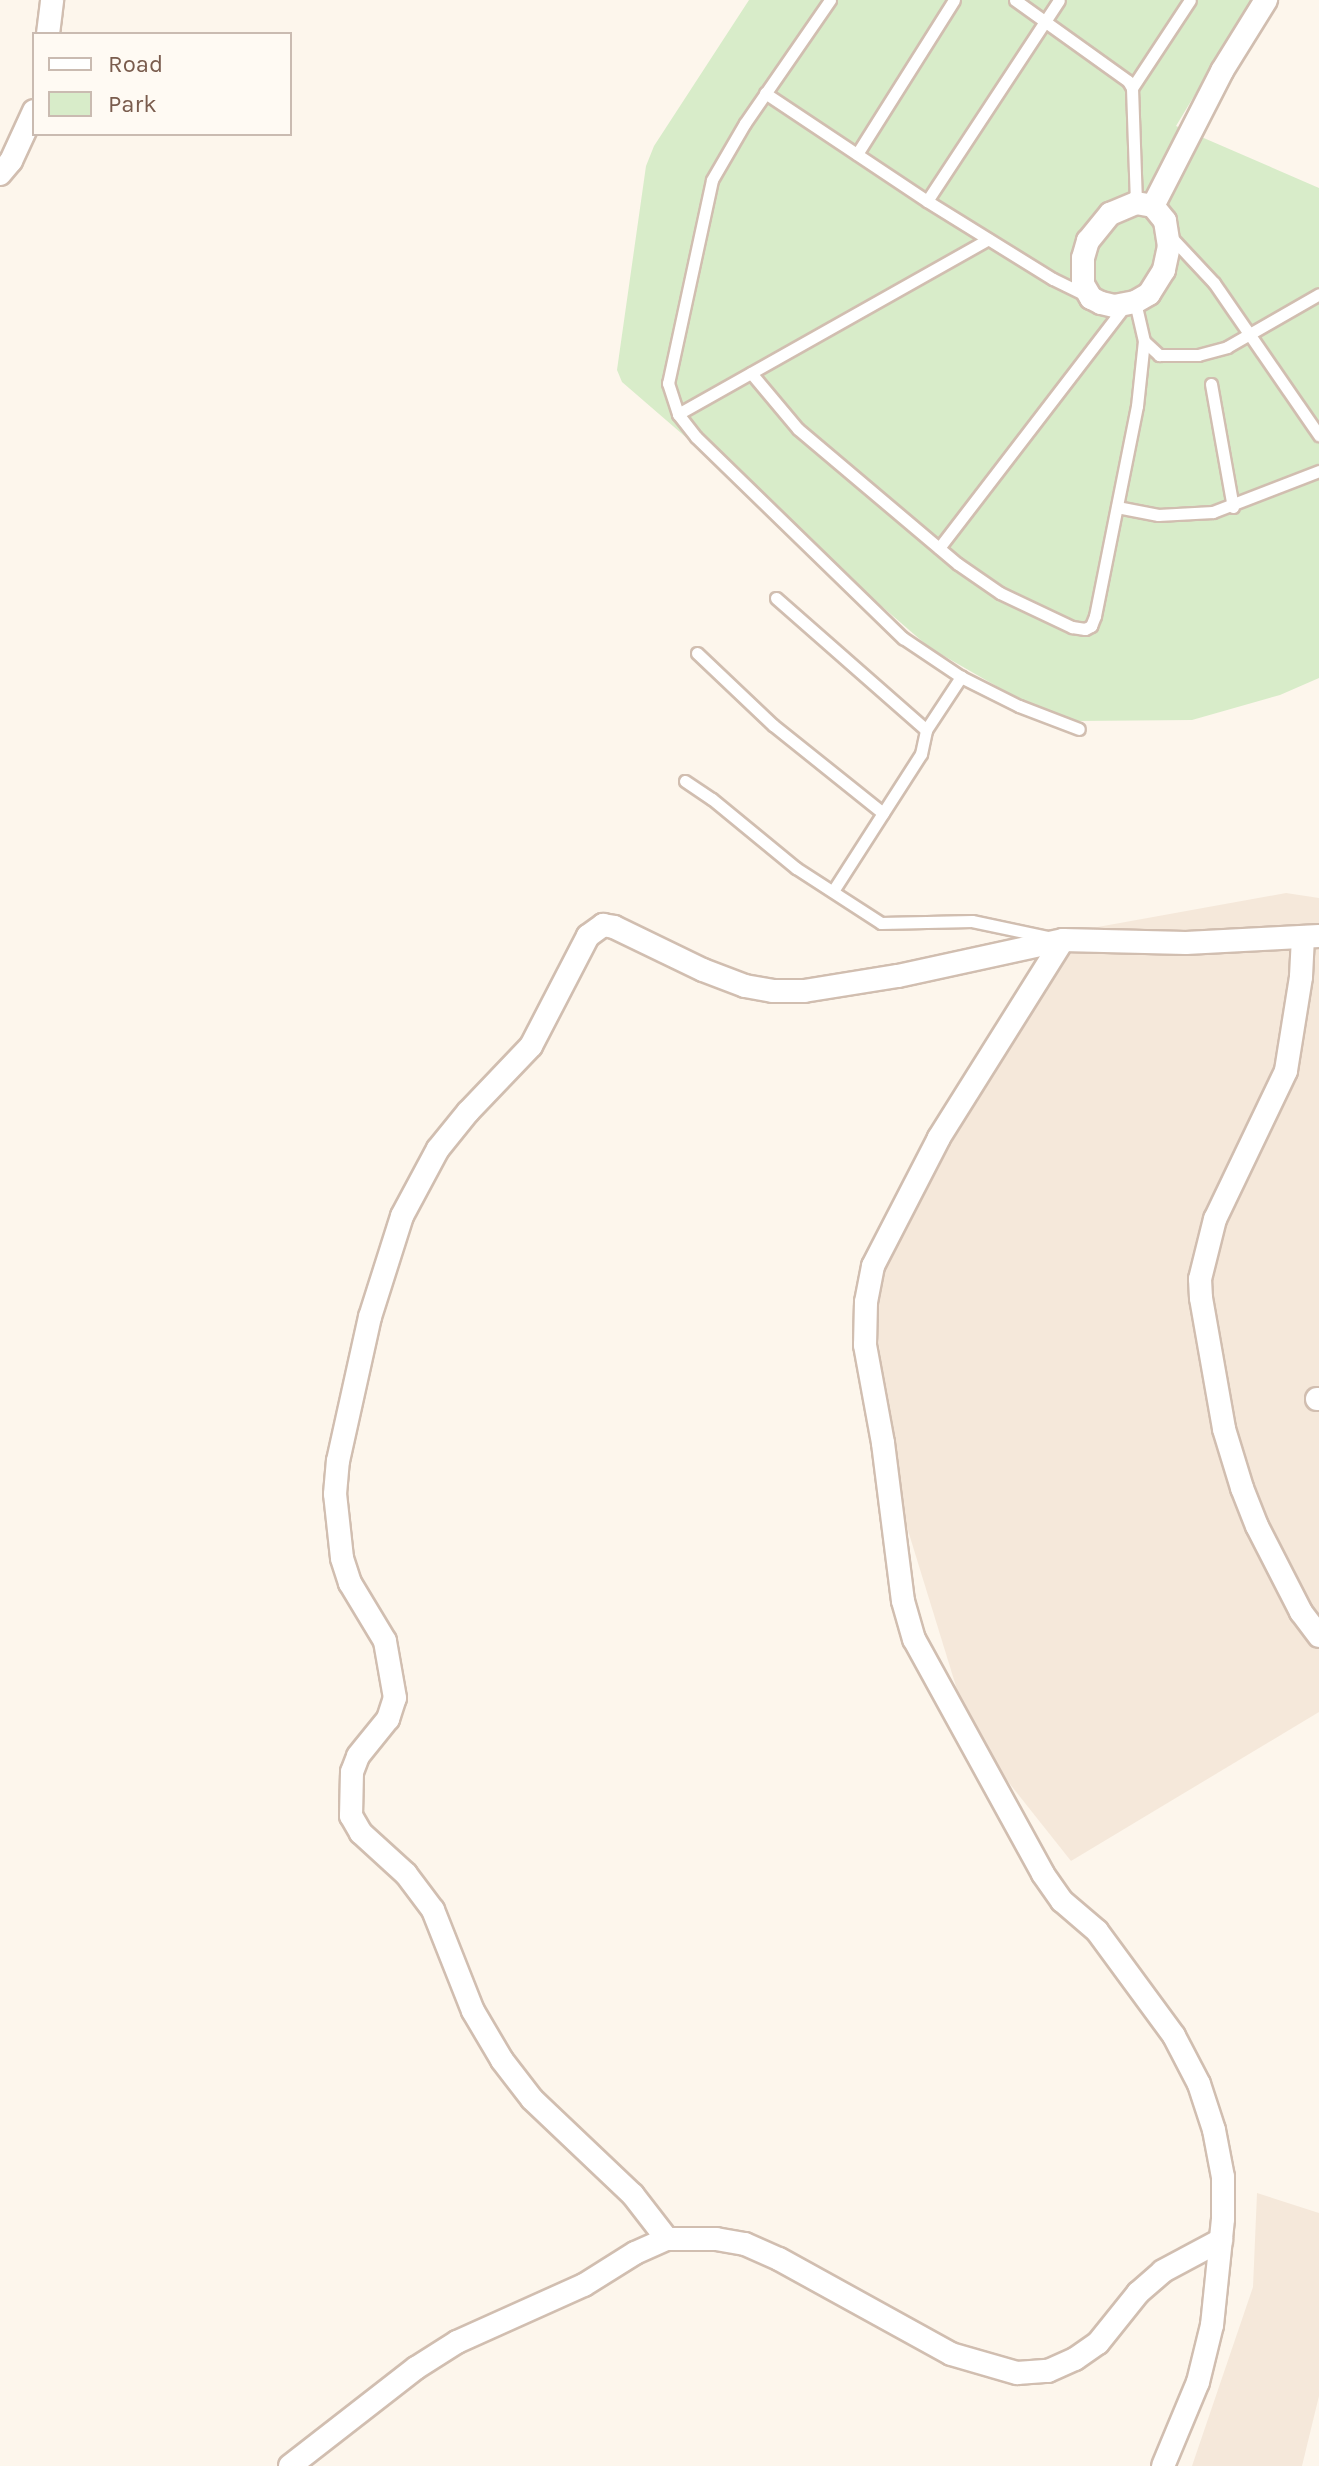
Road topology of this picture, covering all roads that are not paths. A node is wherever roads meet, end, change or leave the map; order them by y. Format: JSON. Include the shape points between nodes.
{"nodes":[{"id":1,"x":52,"y":0,"type":"edge"},
{"id":2,"x":830,"y":0,"type":"edge"},
{"id":3,"x":954,"y":0,"type":"edge"},
{"id":4,"x":1015,"y":0,"type":"edge"},
{"id":5,"x":1059,"y":0,"type":"edge"},
{"id":6,"x":1190,"y":0,"type":"edge"},
{"id":7,"x":1266,"y":0,"type":"edge"},
{"id":8,"x":1045,"y":21,"type":"junction"},
{"id":9,"x":48,"y":32,"type":"edge"},
{"id":10,"x":1132,"y":88,"type":"junction"},
{"id":11,"x":765,"y":93,"type":"junction"},
{"id":12,"x":32,"y":115,"type":"edge"},
{"id":13,"x":857,"y":154,"type":"junction"},
{"id":14,"x":0,"y":174,"type":"edge"},
{"id":15,"x":927,"y":201,"type":"junction"},
{"id":16,"x":1145,"y":204,"type":"junction"},
{"id":17,"x":1167,"y":233,"type":"junction"},
{"id":18,"x":988,"y":239,"type":"junction"},
{"id":19,"x":1319,"y":294,"type":"edge"},
{"id":20,"x":1091,"y":298,"type":"junction"},
{"id":21,"x":1130,"y":304,"type":"junction"},
{"id":22,"x":1251,"y":334,"type":"junction"},
{"id":23,"x":1144,"y":341,"type":"junction"},
{"id":24,"x":751,"y":373,"type":"junction"},
{"id":25,"x":1211,"y":384,"type":"dead end"},
{"id":26,"x":678,"y":414,"type":"junction"},
{"id":27,"x":1319,"y":435,"type":"edge"},
{"id":28,"x":1319,"y":471,"type":"edge"},
{"id":29,"x":1117,"y":507,"type":"junction"},
{"id":30,"x":1233,"y":507,"type":"junction"},
{"id":31,"x":939,"y":548,"type":"junction"},
{"id":32,"x":776,"y":598,"type":"dead end"},
{"id":33,"x":697,"y":653,"type":"dead end"},
{"id":34,"x":961,"y":677,"type":"junction"},
{"id":35,"x":1079,"y":729,"type":"dead end"},
{"id":36,"x":926,"y":730,"type":"junction"},
{"id":37,"x":685,"y":781,"type":"dead end"},
{"id":38,"x":883,"y":813,"type":"junction"},
{"id":39,"x":833,"y":891,"type":"junction"},
{"id":40,"x":1311,"y":936,"type":"edge"},
{"id":41,"x":1063,"y":940,"type":"junction"},
{"id":42,"x":1319,"y":1636,"type":"edge"},
{"id":43,"x":667,"y":2239,"type":"junction"},
{"id":44,"x":1221,"y":2240,"type":"junction"},
{"id":45,"x":290,"y":2466,"type":"edge"},
{"id":46,"x":1163,"y":2466,"type":"edge"}],
"edges":[{"from":1,"to":9,"type":"street"},
{"from":2,"to":11,"type":"lane"},
{"from":3,"to":13,"type":"lane"},
{"from":4,"to":8,"type":"lane"},
{"from":5,"to":8,"type":"lane"},
{"from":6,"to":10,"type":"lane"},
{"from":7,"to":16,"type":"street"},
{"from":8,"to":10,"type":"lane"},
{"from":8,"to":15,"type":"lane"},
{"from":10,"to":16,"type":"lane"},
{"from":11,"to":13,"type":"lane"},
{"from":11,"to":26,"type":"lane","via":[[724,155],[705,205],[668,383]]},
{"from":12,"to":14,"type":"street"},
{"from":13,"to":15,"type":"lane"},
{"from":15,"to":18,"type":"lane"},
{"from":16,"to":17,"type":"street","via":[[1160,211]]},
{"from":16,"to":20,"type":"street","via":[[1110,214],[1088,241],[1082,274]]},
{"from":17,"to":21,"type":"street","via":[[1164,270],[1149,294]]},
{"from":17,"to":22,"type":"lane","via":[[1214,283]]},
{"from":18,"to":20,"type":"lane"},
{"from":18,"to":24,"type":"lane"},
{"from":19,"to":22,"type":"lane"},
{"from":20,"to":21,"type":"street","via":[[1114,306]]},
{"from":21,"to":23,"type":"lane"},
{"from":21,"to":31,"type":"lane"},
{"from":22,"to":23,"type":"lane","via":[[1227,347],[1174,358],[1159,355]]},
{"from":22,"to":27,"type":"lane"},
{"from":23,"to":29,"type":"lane"},
{"from":24,"to":26,"type":"lane"},
{"from":24,"to":31,"type":"lane","via":[[798,429]]},
{"from":25,"to":30,"type":"lane"},
{"from":26,"to":34,"type":"lane","via":[[903,638]]},
{"from":28,"to":30,"type":"lane"},
{"from":29,"to":30,"type":"lane","via":[[1158,515]]},
{"from":29,"to":31,"type":"lane","via":[[1095,616],[1085,629],[1000,593]]},
{"from":32,"to":36,"type":"lane"},
{"from":33,"to":38,"type":"lane","via":[[773,725]]},
{"from":34,"to":35,"type":"lane"},
{"from":34,"to":36,"type":"lane"},
{"from":36,"to":38,"type":"lane","via":[[921,754]]},
{"from":37,"to":39,"type":"lane"},
{"from":38,"to":39,"type":"lane"},
{"from":39,"to":41,"type":"lane","via":[[881,923],[972,921]]},
{"from":40,"to":41,"type":"street","via":[[1186,943]]},
{"from":40,"to":42,"type":"street","via":[[1286,1071],[1215,1219],[1200,1279],[1224,1429],[1242,1488],[1301,1612]]},
{"from":41,"to":43,"type":"street","via":[[898,976],[773,991],[703,970],[603,925],[576,957],[531,1046],[438,1149],[402,1216],[385,1265],[338,1461],[335,1494],[342,1558],[350,1583],[385,1641],[395,1698],[388,1719],[358,1756],[352,1772],[351,1816],[433,1910],[473,2011],[502,2060],[532,2099],[623,2185]]},
{"from":41,"to":44,"type":"street","via":[[939,1138],[873,1266],[866,1317],[871,1391],[883,1443],[903,1601],[914,1639],[1043,1874],[1141,1987],[1199,2084],[1223,2177]]},
{"from":43,"to":44,"type":"street","via":[[745,2244],[951,2354],[1017,2373],[1048,2371],[1075,2359],[1098,2343],[1163,2271]]},
{"from":43,"to":45,"type":"street","via":[[584,2285],[457,2342]]},
{"from":44,"to":46,"type":"street","via":[[1207,2355]]}]}
